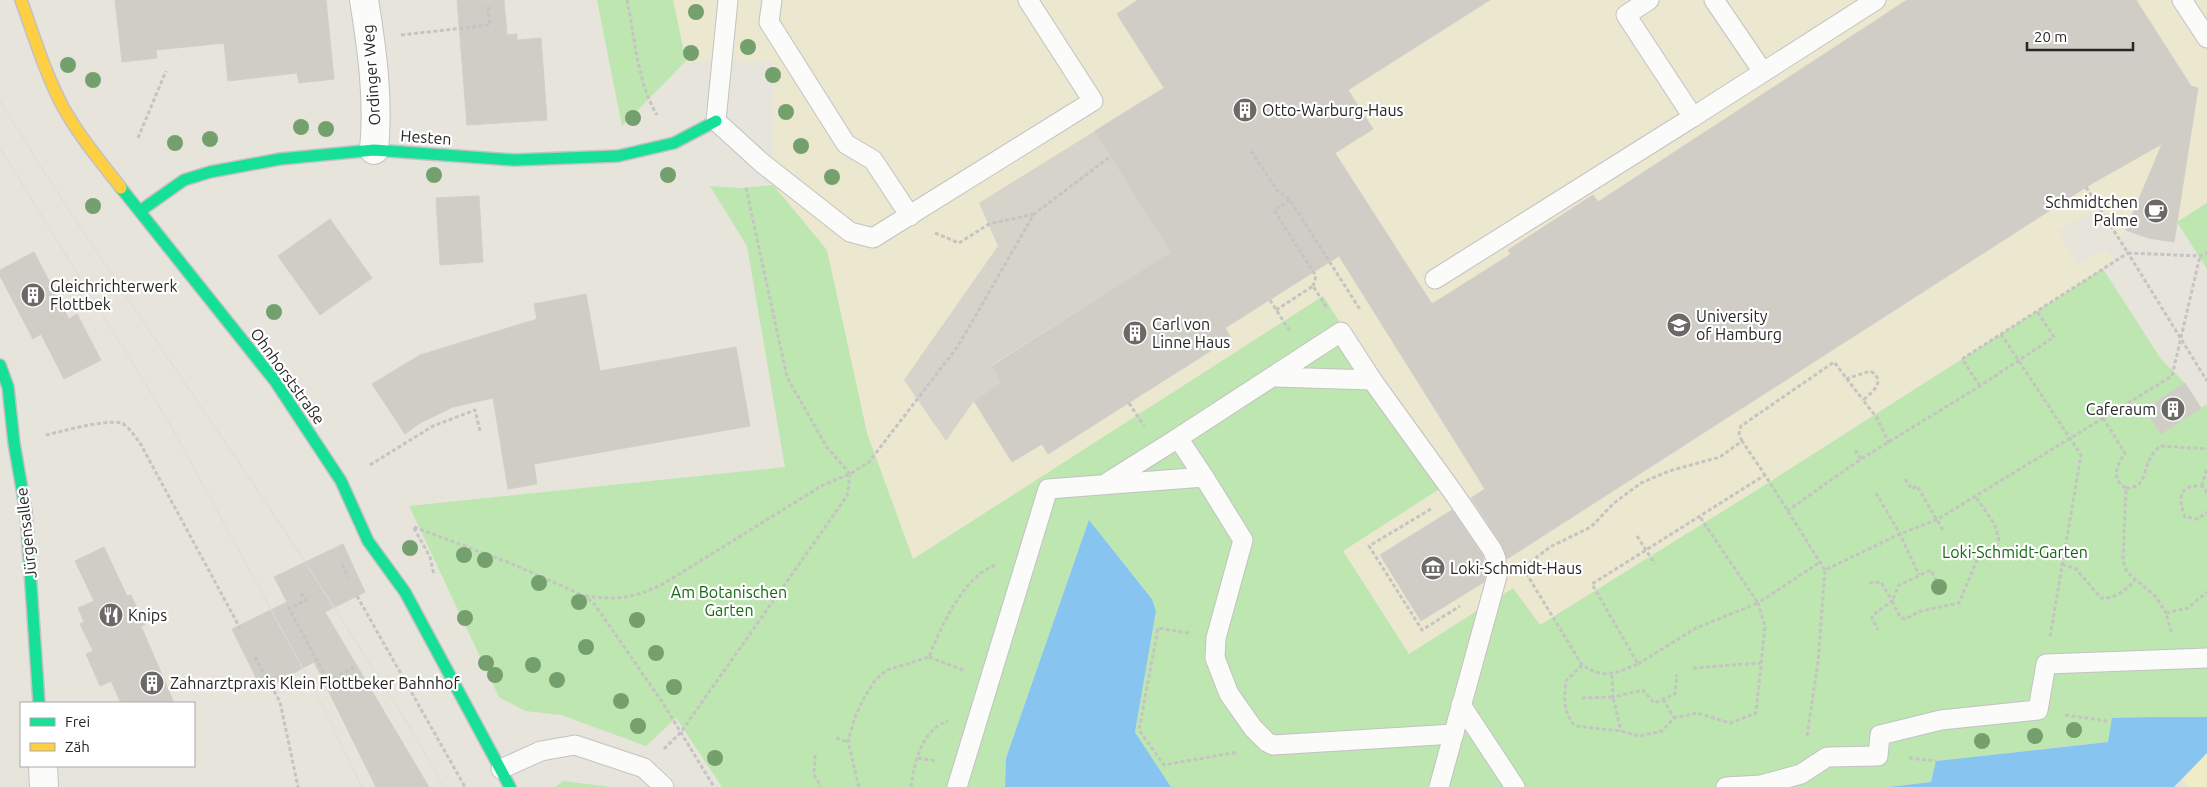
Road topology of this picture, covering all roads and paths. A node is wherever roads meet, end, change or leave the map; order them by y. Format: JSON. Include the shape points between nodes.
{"nodes":[{"id":1,"x":21,"y":0,"type":"edge"},
{"id":2,"x":364,"y":0,"type":"edge"},
{"id":3,"x":627,"y":0,"type":"edge"},
{"id":4,"x":728,"y":0,"type":"edge"},
{"id":5,"x":772,"y":0,"type":"edge"},
{"id":6,"x":1028,"y":0,"type":"edge"},
{"id":7,"x":1649,"y":0,"type":"edge"},
{"id":8,"x":1714,"y":0,"type":"edge"},
{"id":9,"x":1876,"y":0,"type":"edge"},
{"id":10,"x":2182,"y":0,"type":"edge"},
{"id":11,"x":488,"y":5,"type":"dead end"},
{"id":12,"x":370,"y":38,"type":"junction"},
{"id":13,"x":2207,"y":38,"type":"edge"},
{"id":14,"x":166,"y":71,"type":"dead end"},
{"id":15,"x":1763,"y":72,"type":"junction"},
{"id":16,"x":652,"y":107,"type":"dead end"},
{"id":17,"x":1693,"y":117,"type":"junction"},
{"id":18,"x":716,"y":121,"type":"junction"},
{"id":19,"x":138,"y":138,"type":"dead end"},
{"id":20,"x":374,"y":150,"type":"junction"},
{"id":21,"x":1251,"y":151,"type":"dead end"},
{"id":22,"x":1111,"y":156,"type":"dead end"},
{"id":23,"x":744,"y":184,"type":"dead end"},
{"id":24,"x":2086,"y":188,"type":"dead end"},
{"id":25,"x":1290,"y":200,"type":"junction"},
{"id":26,"x":140,"y":211,"type":"junction"},
{"id":27,"x":1034,"y":214,"type":"junction"},
{"id":28,"x":910,"y":216,"type":"junction"},
{"id":29,"x":959,"y":243,"type":"dead end"},
{"id":30,"x":2128,"y":253,"type":"junction"},
{"id":31,"x":2207,"y":253,"type":"edge"},
{"id":32,"x":2200,"y":256,"type":"junction"},
{"id":33,"x":1435,"y":279,"type":"dead end"},
{"id":34,"x":1313,"y":286,"type":"junction"},
{"id":35,"x":1270,"y":300,"type":"dead end"},
{"id":36,"x":2036,"y":311,"type":"junction"},
{"id":37,"x":1364,"y":316,"type":"dead end"},
{"id":38,"x":1342,"y":332,"type":"junction"},
{"id":39,"x":2001,"y":334,"type":"junction"},
{"id":40,"x":2181,"y":336,"type":"junction"},
{"id":41,"x":2018,"y":360,"type":"junction"},
{"id":42,"x":0,"y":365,"type":"edge"},
{"id":43,"x":1274,"y":377,"type":"junction"},
{"id":44,"x":1846,"y":379,"type":"junction"},
{"id":45,"x":1372,"y":380,"type":"junction"},
{"id":46,"x":2207,"y":381,"type":"edge"},
{"id":47,"x":1980,"y":386,"type":"junction"},
{"id":48,"x":1863,"y":400,"type":"junction"},
{"id":49,"x":1129,"y":403,"type":"dead end"},
{"id":50,"x":2104,"y":418,"type":"junction"},
{"id":51,"x":1140,"y":420,"type":"dead end"},
{"id":52,"x":480,"y":431,"type":"dead end"},
{"id":53,"x":43,"y":436,"type":"dead end"},
{"id":54,"x":1178,"y":438,"type":"junction"},
{"id":55,"x":2070,"y":439,"type":"junction"},
{"id":56,"x":1742,"y":441,"type":"junction"},
{"id":57,"x":1889,"y":443,"type":"junction"},
{"id":58,"x":2207,"y":449,"type":"edge"},
{"id":59,"x":1855,"y":450,"type":"dead end"},
{"id":60,"x":1861,"y":460,"type":"junction"},
{"id":61,"x":370,"y":465,"type":"dead end"},
{"id":62,"x":2207,"y":467,"type":"edge"},
{"id":63,"x":850,"y":474,"type":"junction"},
{"id":64,"x":1765,"y":476,"type":"junction"},
{"id":65,"x":1204,"y":477,"type":"junction"},
{"id":66,"x":1905,"y":479,"type":"dead end"},
{"id":67,"x":1105,"y":484,"type":"junction"},
{"id":68,"x":2202,"y":486,"type":"junction"},
{"id":69,"x":2126,"y":488,"type":"junction"},
{"id":70,"x":1876,"y":492,"type":"dead end"},
{"id":71,"x":2207,"y":493,"type":"edge"},
{"id":72,"x":1455,"y":494,"type":"junction"},
{"id":73,"x":1976,"y":497,"type":"junction"},
{"id":74,"x":1787,"y":511,"type":"junction"},
{"id":75,"x":2207,"y":512,"type":"edge"},
{"id":76,"x":1700,"y":517,"type":"junction"},
{"id":77,"x":1938,"y":519,"type":"junction"},
{"id":78,"x":414,"y":527,"type":"dead end"},
{"id":79,"x":1943,"y":530,"type":"dead end"},
{"id":80,"x":1900,"y":534,"type":"junction"},
{"id":81,"x":1636,"y":536,"type":"dead end"},
{"id":82,"x":1646,"y":551,"type":"junction"},
{"id":83,"x":1820,"y":562,"type":"junction"},
{"id":84,"x":1025,"y":563,"type":"junction"},
{"id":85,"x":1655,"y":564,"type":"dead end"},
{"id":86,"x":2062,"y":564,"type":"junction"},
{"id":87,"x":1523,"y":568,"type":"dead end"},
{"id":88,"x":1825,"y":570,"type":"junction"},
{"id":89,"x":1919,"y":575,"type":"junction"},
{"id":90,"x":2136,"y":580,"type":"junction"},
{"id":91,"x":1869,"y":583,"type":"dead end"},
{"id":92,"x":1939,"y":587,"type":"dead end"},
{"id":93,"x":301,"y":592,"type":"dead end"},
{"id":94,"x":2207,"y":592,"type":"edge"},
{"id":95,"x":357,"y":596,"type":"dead end"},
{"id":96,"x":585,"y":596,"type":"junction"},
{"id":97,"x":1892,"y":601,"type":"junction"},
{"id":98,"x":1466,"y":602,"type":"dead end"},
{"id":99,"x":1758,"y":603,"type":"junction"},
{"id":100,"x":2166,"y":613,"type":"junction"},
{"id":101,"x":1551,"y":614,"type":"dead end"},
{"id":102,"x":240,"y":628,"type":"dead end"},
{"id":103,"x":1158,"y":628,"type":"dead end"},
{"id":104,"x":1878,"y":630,"type":"dead end"},
{"id":105,"x":256,"y":657,"type":"dead end"},
{"id":106,"x":929,"y":657,"type":"junction"},
{"id":107,"x":2207,"y":658,"type":"edge"},
{"id":108,"x":2172,"y":661,"type":"junction"},
{"id":109,"x":1760,"y":663,"type":"junction"},
{"id":110,"x":1638,"y":664,"type":"junction"},
{"id":111,"x":2046,"y":664,"type":"junction"},
{"id":112,"x":1582,"y":665,"type":"junction"},
{"id":113,"x":357,"y":666,"type":"dead end"},
{"id":114,"x":1693,"y":668,"type":"dead end"},
{"id":115,"x":1612,"y":675,"type":"junction"},
{"id":116,"x":1675,"y":676,"type":"dead end"},
{"id":117,"x":989,"y":680,"type":"junction"},
{"id":118,"x":328,"y":681,"type":"junction"},
{"id":119,"x":322,"y":684,"type":"dead end"},
{"id":120,"x":1613,"y":697,"type":"junction"},
{"id":121,"x":1582,"y":698,"type":"dead end"},
{"id":122,"x":1663,"y":700,"type":"junction"},
{"id":123,"x":39,"y":702,"type":"edge"},
{"id":124,"x":1461,"y":705,"type":"junction"},
{"id":125,"x":2071,"y":717,"type":"dead end"},
{"id":126,"x":1674,"y":718,"type":"junction"},
{"id":127,"x":2106,"y":721,"type":"dead end"},
{"id":128,"x":976,"y":724,"type":"junction"},
{"id":129,"x":1621,"y":731,"type":"junction"},
{"id":130,"x":681,"y":732,"type":"junction"},
{"id":131,"x":1454,"y":734,"type":"junction"},
{"id":132,"x":836,"y":738,"type":"dead end"},
{"id":133,"x":848,"y":742,"type":"junction"},
{"id":134,"x":1273,"y":745,"type":"junction"},
{"id":135,"x":815,"y":755,"type":"dead end"},
{"id":136,"x":1909,"y":758,"type":"dead end"},
{"id":137,"x":1936,"y":761,"type":"dead end"},
{"id":138,"x":43,"y":767,"type":"edge"},
{"id":139,"x":500,"y":769,"type":"junction"},
{"id":140,"x":1801,"y":774,"type":"junction"},
{"id":141,"x":44,"y":787,"type":"edge"},
{"id":142,"x":298,"y":787,"type":"edge"},
{"id":143,"x":465,"y":787,"type":"edge"},
{"id":144,"x":510,"y":787,"type":"edge"},
{"id":145,"x":664,"y":787,"type":"edge"},
{"id":146,"x":714,"y":787,"type":"edge"},
{"id":147,"x":821,"y":787,"type":"edge"},
{"id":148,"x":859,"y":787,"type":"edge"},
{"id":149,"x":911,"y":787,"type":"edge"},
{"id":150,"x":957,"y":787,"type":"edge"},
{"id":151,"x":1439,"y":787,"type":"edge"},
{"id":152,"x":1515,"y":787,"type":"edge"},
{"id":153,"x":1726,"y":787,"type":"edge"}],
"edges":[{"from":1,"to":26,"type":"street","name":"Ohnhorststraße","via":[[42,61],[64,108],[93,152]]},
{"from":2,"to":12,"type":"street","name":"Ordinger Weg"},
{"from":3,"to":16,"type":"path","via":[[642,76]]},
{"from":4,"to":18,"type":"lane"},
{"from":5,"to":28,"type":"lane","via":[[769,22],[846,144],[873,160]]},
{"from":6,"to":28,"type":"lane","via":[[1093,101]]},
{"from":7,"to":17,"type":"lane","via":[[1626,15]]},
{"from":8,"to":15,"type":"lane"},
{"from":9,"to":15,"type":"lane"},
{"from":10,"to":13,"type":"lane"},
{"from":11,"to":12,"type":"path","via":[[490,25]]},
{"from":12,"to":20,"type":"street","name":"Ordinger Weg","via":[[377,122]]},
{"from":14,"to":19,"type":"path"},
{"from":15,"to":17,"type":"lane"},
{"from":17,"to":33,"type":"lane"},
{"from":18,"to":20,"type":"street","name":"Hesten","via":[[674,143],[618,156],[514,160]]},
{"from":18,"to":28,"type":"lane","via":[[762,163],[850,232],[873,238]]},
{"from":20,"to":26,"type":"street","name":"Hesten","via":[[280,159],[210,172],[184,180]]},
{"from":21,"to":25,"type":"path","via":[[1277,190]]},
{"from":22,"to":27,"type":"path"},
{"from":23,"to":63,"type":"path","via":[[787,377],[826,446]]},
{"from":24,"to":30,"type":"path"},
{"from":25,"to":34,"type":"path","via":[[1274,210],[1316,276]]},
{"from":25,"to":37,"type":"path"},
{"from":26,"to":139,"type":"street","name":"Ohnhorststraße","via":[[275,381],[341,481],[368,541],[405,592]]},
{"from":27,"to":29,"type":"path","via":[[989,224]]},
{"from":27,"to":63,"type":"path","via":[[958,346],[869,462]]},
{"from":30,"to":32,"type":"path"},
{"from":30,"to":36,"type":"path"},
{"from":30,"to":40,"type":"path"},
{"from":31,"to":32,"type":"path"},
{"from":32,"to":40,"type":"path"},
{"from":34,"to":35,"type":"path","via":[[1277,311]]},
{"from":34,"to":38,"type":"path"},
{"from":36,"to":39,"type":"path"},
{"from":36,"to":41,"type":"path","via":[[2054,337]]},
{"from":38,"to":43,"type":"lane"},
{"from":38,"to":45,"type":"lane"},
{"from":39,"to":41,"type":"path"},
{"from":39,"to":47,"type":"path","via":[[1962,359]]},
{"from":40,"to":46,"type":"path"},
{"from":40,"to":50,"type":"path","via":[[2172,376]]},
{"from":41,"to":47,"type":"path"},
{"from":41,"to":55,"type":"path"},
{"from":42,"to":123,"type":"street","name":"Jürgensallee","via":[[8,388],[26,512]]},
{"from":43,"to":45,"type":"lane"},
{"from":43,"to":54,"type":"lane"},
{"from":44,"to":48,"type":"path"},
{"from":44,"to":48,"type":"path","via":[[1870,371],[1874,373],[1878,384]]},
{"from":44,"to":56,"type":"path","via":[[1834,362],[1741,426],[1738,434]]},
{"from":45,"to":72,"type":"lane"},
{"from":47,"to":57,"type":"path"},
{"from":48,"to":57,"type":"path","via":[[1877,418]]},
{"from":49,"to":51,"type":"path"},
{"from":50,"to":55,"type":"path"},
{"from":50,"to":69,"type":"path","via":[[2125,453],[2116,472],[2117,480]]},
{"from":52,"to":61,"type":"path","via":[[475,410],[433,426]]},
{"from":53,"to":102,"type":"path","via":[[108,423],[121,423],[128,428],[140,443]]},
{"from":54,"to":65,"type":"lane"},
{"from":54,"to":67,"type":"lane"},
{"from":55,"to":73,"type":"path"},
{"from":55,"to":86,"type":"path","via":[[2081,455]]},
{"from":56,"to":64,"type":"path"},
{"from":56,"to":87,"type":"path","via":[[1720,456],[1641,483],[1618,499],[1591,527],[1550,547]]},
{"from":57,"to":60,"type":"path"},
{"from":58,"to":69,"type":"path","via":[[2160,446],[2147,459],[2136,487]]},
{"from":59,"to":60,"type":"path"},
{"from":60,"to":74,"type":"path"},
{"from":62,"to":68,"type":"path"},
{"from":63,"to":96,"type":"path","via":[[823,485],[642,595],[617,599]]},
{"from":63,"to":130,"type":"path","via":[[847,496]]},
{"from":64,"to":74,"type":"path"},
{"from":64,"to":76,"type":"path"},
{"from":65,"to":67,"type":"lane"},
{"from":65,"to":134,"type":"lane","via":[[1243,540],[1216,638],[1217,666],[1234,703],[1262,738]]},
{"from":66,"to":77,"type":"path","via":[[1912,488],[1917,486]]},
{"from":67,"to":84,"type":"lane","via":[[1048,489]]},
{"from":68,"to":71,"type":"path"},
{"from":68,"to":75,"type":"path","via":[[2190,486],[2182,492],[2180,502],[2186,517],[2198,518]]},
{"from":69,"to":90,"type":"path","via":[[2123,561],[2127,572]]},
{"from":70,"to":80,"type":"path"},
{"from":72,"to":98,"type":"path","via":[[1369,546],[1422,630]]},
{"from":72,"to":124,"type":"lane","via":[[1492,551],[1498,568]]},
{"from":73,"to":77,"type":"path"},
{"from":73,"to":97,"type":"path","via":[[1995,525],[1999,539],[1994,549],[1977,560],[1959,603],[1921,611],[1906,619],[1900,617]]},
{"from":74,"to":83,"type":"path"},
{"from":76,"to":82,"type":"path"},
{"from":76,"to":99,"type":"path"},
{"from":77,"to":79,"type":"path"},
{"from":77,"to":80,"type":"path"},
{"from":78,"to":96,"type":"path","via":[[510,563]]},
{"from":80,"to":88,"type":"path"},
{"from":80,"to":89,"type":"path"},
{"from":81,"to":82,"type":"path"},
{"from":82,"to":85,"type":"path"},
{"from":82,"to":110,"type":"path","via":[[1592,584]]},
{"from":83,"to":88,"type":"path"},
{"from":83,"to":99,"type":"path"},
{"from":84,"to":106,"type":"path","via":[[990,566],[973,579],[946,617]]},
{"from":84,"to":117,"type":"lane"},
{"from":86,"to":90,"type":"path","via":[[2076,569],[2101,598],[2127,590]]},
{"from":86,"to":111,"type":"path"},
{"from":88,"to":140,"type":"path","via":[[1818,662]]},
{"from":89,"to":92,"type":"path","via":[[1931,570]]},
{"from":89,"to":97,"type":"path","via":[[1899,586]]},
{"from":90,"to":100,"type":"path","via":[[2156,598]]},
{"from":91,"to":97,"type":"path","via":[[1881,582]]},
{"from":93,"to":118,"type":"path","via":[[306,601],[289,608]]},
{"from":94,"to":100,"type":"path","via":[[2188,608]]},
{"from":95,"to":143,"type":"path"},
{"from":96,"to":130,"type":"path","via":[[595,605]]},
{"from":97,"to":104,"type":"path","via":[[1873,615]]},
{"from":99,"to":109,"type":"path","via":[[1765,626]]},
{"from":99,"to":110,"type":"path","via":[[1696,628]]},
{"from":100,"to":108,"type":"path","via":[[2173,641]]},
{"from":101,"to":112,"type":"path"},
{"from":103,"to":134,"type":"path","via":[[1139,730],[1164,765]]},
{"from":105,"to":142,"type":"path","via":[[280,702]]},
{"from":106,"to":117,"type":"path"},
{"from":106,"to":133,"type":"path","via":[[887,670],[875,680],[855,717]]},
{"from":107,"to":108,"type":"lane"},
{"from":108,"to":111,"type":"lane"},
{"from":109,"to":114,"type":"path"},
{"from":109,"to":126,"type":"path","via":[[1756,713],[1730,723],[1697,713]]},
{"from":110,"to":115,"type":"path"},
{"from":111,"to":140,"type":"lane","via":[[2038,710],[1941,720],[1880,735],[1878,756],[1828,757]]},
{"from":112,"to":115,"type":"path","via":[[1598,673]]},
{"from":112,"to":129,"type":"path","via":[[1566,681],[1568,719],[1575,726]]},
{"from":113,"to":118,"type":"path"},
{"from":115,"to":120,"type":"path"},
{"from":116,"to":122,"type":"path","via":[[1678,685],[1675,694]]},
{"from":117,"to":128,"type":"lane"},
{"from":118,"to":119,"type":"path"},
{"from":120,"to":121,"type":"path"},
{"from":120,"to":122,"type":"path","via":[[1643,690],[1654,702]]},
{"from":120,"to":129,"type":"path"},
{"from":122,"to":126,"type":"path"},
{"from":124,"to":131,"type":"lane"},
{"from":124,"to":152,"type":"lane"},
{"from":125,"to":127,"type":"path"},
{"from":126,"to":129,"type":"path","via":[[1662,731],[1651,735],[1639,736]]},
{"from":128,"to":149,"type":"path","via":[[950,720],[933,728],[921,747]]},
{"from":128,"to":150,"type":"lane"},
{"from":130,"to":146,"type":"path"},
{"from":131,"to":134,"type":"lane"},
{"from":131,"to":151,"type":"lane"},
{"from":132,"to":133,"type":"path"},
{"from":133,"to":148,"type":"path"},
{"from":135,"to":147,"type":"path","via":[[814,774]]},
{"from":136,"to":137,"type":"path"},
{"from":138,"to":141,"type":"street"},
{"from":139,"to":144,"type":"street","name":"Ohnhorststraße"},
{"from":139,"to":145,"type":"lane","via":[[541,751],[575,745],[644,768]]},
{"from":140,"to":153,"type":"lane","via":[[1761,785]]}]}
